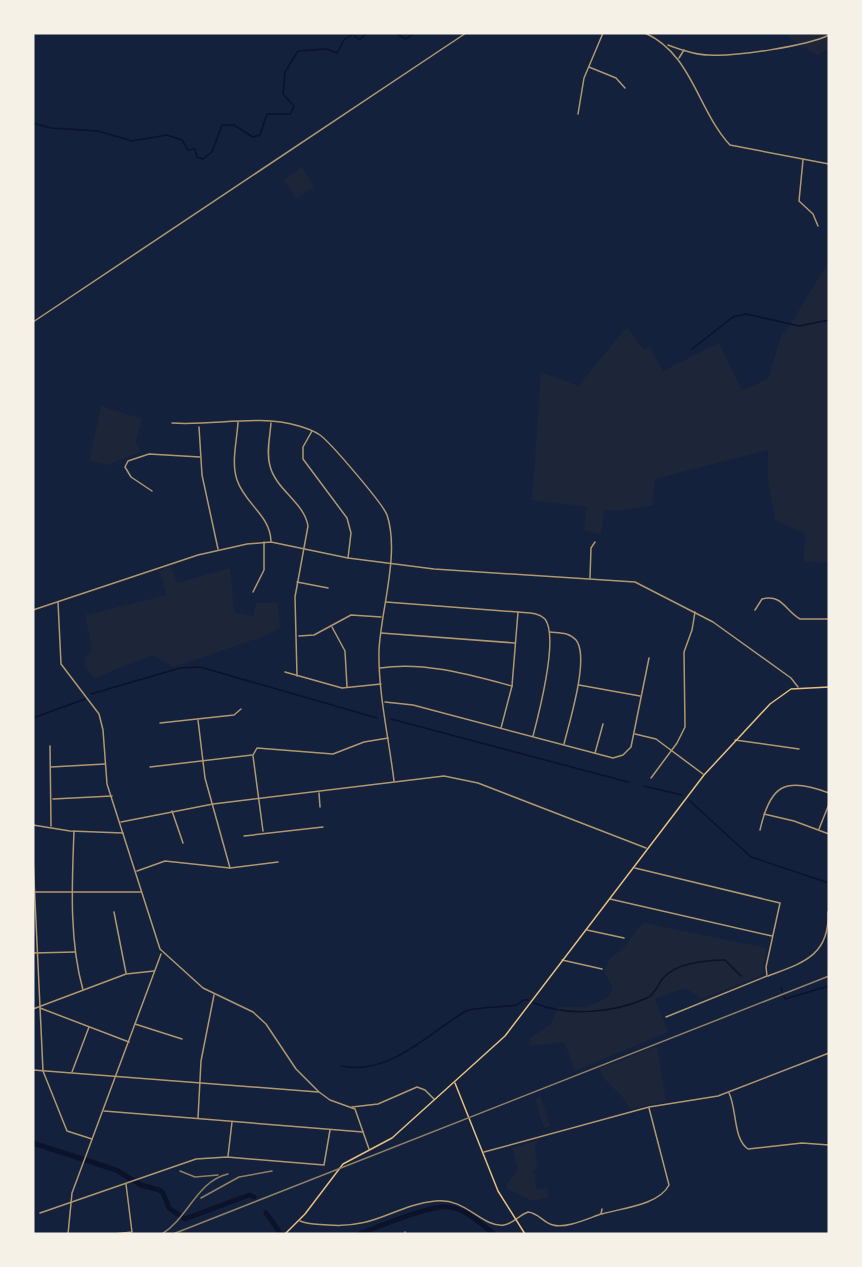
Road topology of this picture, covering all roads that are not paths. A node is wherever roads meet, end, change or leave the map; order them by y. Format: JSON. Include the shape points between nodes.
{"nodes":[{"id":1,"x":466,"y":33,"type":"edge"},
{"id":2,"x":603,"y":33,"type":"edge"},
{"id":3,"x":645,"y":33,"type":"edge"},
{"id":4,"x":829,"y":35,"type":"edge"},
{"id":5,"x":666,"y":44,"type":"junction"},
{"id":6,"x":684,"y":50,"type":"junction"},
{"id":7,"x":678,"y":59,"type":"junction"},
{"id":8,"x":588,"y":66,"type":"junction"},
{"id":9,"x":625,"y":88,"type":"dead end"},
{"id":10,"x":578,"y":114,"type":"dead end"},
{"id":11,"x":803,"y":160,"type":"junction"},
{"id":12,"x":829,"y":164,"type":"edge"},
{"id":13,"x":818,"y":226,"type":"dead end"},
{"id":14,"x":33,"y":322,"type":"edge"},
{"id":15,"x":238,"y":421,"type":"junction"},
{"id":16,"x":271,"y":422,"type":"junction"},
{"id":17,"x":172,"y":423,"type":"dead end"},
{"id":18,"x":199,"y":425,"type":"junction"},
{"id":19,"x":312,"y":430,"type":"junction"},
{"id":20,"x":200,"y":457,"type":"junction"},
{"id":21,"x":152,"y":491,"type":"dead end"},
{"id":22,"x":264,"y":542,"type":"junction"},
{"id":23,"x":271,"y":542,"type":"junction"},
{"id":24,"x":595,"y":542,"type":"dead end"},
{"id":25,"x":304,"y":549,"type":"junction"},
{"id":26,"x":218,"y":550,"type":"junction"},
{"id":27,"x":348,"y":558,"type":"junction"},
{"id":28,"x":389,"y":564,"type":"junction"},
{"id":29,"x":590,"y":578,"type":"junction"},
{"id":30,"x":296,"y":581,"type":"junction"},
{"id":31,"x":328,"y":588,"type":"dead end"},
{"id":32,"x":253,"y":592,"type":"dead end"},
{"id":33,"x":58,"y":602,"type":"junction"},
{"id":34,"x":384,"y":602,"type":"junction"},
{"id":35,"x":33,"y":610,"type":"edge"},
{"id":36,"x":755,"y":610,"type":"dead end"},
{"id":37,"x":518,"y":612,"type":"junction"},
{"id":38,"x":695,"y":612,"type":"junction"},
{"id":39,"x":382,"y":617,"type":"junction"},
{"id":40,"x":829,"y":619,"type":"edge"},
{"id":41,"x":332,"y":626,"type":"junction"},
{"id":42,"x":550,"y":632,"type":"junction"},
{"id":43,"x":381,"y":633,"type":"junction"},
{"id":44,"x":298,"y":636,"type":"junction"},
{"id":45,"x":515,"y":643,"type":"junction"},
{"id":46,"x":649,"y":658,"type":"dead end"},
{"id":47,"x":381,"y":668,"type":"junction"},
{"id":48,"x":285,"y":672,"type":"dead end"},
{"id":49,"x":297,"y":676,"type":"junction"},
{"id":50,"x":382,"y":684,"type":"junction"},
{"id":51,"x":578,"y":685,"type":"junction"},
{"id":52,"x":512,"y":686,"type":"junction"},
{"id":53,"x":798,"y":687,"type":"junction"},
{"id":54,"x":829,"y":687,"type":"edge"},
{"id":55,"x":346,"y":688,"type":"junction"},
{"id":56,"x":641,"y":696,"type":"junction"},
{"id":57,"x":384,"y":702,"type":"junction"},
{"id":58,"x":241,"y":709,"type":"dead end"},
{"id":59,"x":198,"y":720,"type":"junction"},
{"id":60,"x":160,"y":723,"type":"dead end"},
{"id":61,"x":603,"y":724,"type":"dead end"},
{"id":62,"x":501,"y":729,"type":"junction"},
{"id":63,"x":634,"y":734,"type":"junction"},
{"id":64,"x":532,"y":736,"type":"junction"},
{"id":65,"x":388,"y":738,"type":"junction"},
{"id":66,"x":735,"y":740,"type":"junction"},
{"id":67,"x":563,"y":745,"type":"junction"},
{"id":68,"x":50,"y":746,"type":"dead end"},
{"id":69,"x":799,"y":749,"type":"dead end"},
{"id":70,"x":672,"y":751,"type":"junction"},
{"id":71,"x":595,"y":754,"type":"junction"},
{"id":72,"x":253,"y":755,"type":"junction"},
{"id":73,"x":202,"y":761,"type":"junction"},
{"id":74,"x":105,"y":764,"type":"junction"},
{"id":75,"x":51,"y":767,"type":"junction"},
{"id":76,"x":150,"y":767,"type":"dead end"},
{"id":77,"x":704,"y":775,"type":"junction"},
{"id":78,"x":651,"y":778,"type":"dead end"},
{"id":79,"x":394,"y":782,"type":"junction"},
{"id":80,"x":319,"y":791,"type":"junction"},
{"id":81,"x":829,"y":793,"type":"edge"},
{"id":82,"x":112,"y":796,"type":"junction"},
{"id":83,"x":258,"y":798,"type":"junction"},
{"id":84,"x":52,"y":800,"type":"junction"},
{"id":85,"x":213,"y":804,"type":"junction"},
{"id":86,"x":829,"y":804,"type":"edge"},
{"id":87,"x":320,"y":807,"type":"dead end"},
{"id":88,"x":172,"y":811,"type":"junction"},
{"id":89,"x":764,"y":814,"type":"junction"},
{"id":90,"x":120,"y":822,"type":"junction"},
{"id":91,"x":33,"y":825,"type":"edge"},
{"id":92,"x":51,"y":827,"type":"junction"},
{"id":93,"x":323,"y":827,"type":"dead end"},
{"id":94,"x":760,"y":830,"type":"dead end"},
{"id":95,"x":819,"y":830,"type":"junction"},
{"id":96,"x":74,"y":831,"type":"junction"},
{"id":97,"x":124,"y":833,"type":"junction"},
{"id":98,"x":263,"y":833,"type":"junction"},
{"id":99,"x":829,"y":834,"type":"edge"},
{"id":100,"x":244,"y":836,"type":"dead end"},
{"id":101,"x":183,"y":843,"type":"dead end"},
{"id":102,"x":647,"y":848,"type":"junction"},
{"id":103,"x":33,"y":858,"type":"edge"},
{"id":104,"x":278,"y":862,"type":"dead end"},
{"id":105,"x":634,"y":867,"type":"junction"},
{"id":106,"x":230,"y":868,"type":"junction"},
{"id":107,"x":136,"y":871,"type":"junction"},
{"id":108,"x":34,"y":892,"type":"edge"},
{"id":109,"x":72,"y":892,"type":"junction"},
{"id":110,"x":142,"y":892,"type":"junction"},
{"id":111,"x":610,"y":899,"type":"junction"},
{"id":112,"x":114,"y":912,"type":"dead end"},
{"id":113,"x":828,"y":912,"type":"edge"},
{"id":114,"x":586,"y":930,"type":"junction"},
{"id":115,"x":773,"y":937,"type":"junction"},
{"id":116,"x":624,"y":938,"type":"dead end"},
{"id":117,"x":76,"y":952,"type":"junction"},
{"id":118,"x":162,"y":952,"type":"junction"},
{"id":119,"x":35,"y":953,"type":"edge"},
{"id":120,"x":562,"y":960,"type":"junction"},
{"id":121,"x":602,"y":969,"type":"dead end"},
{"id":122,"x":155,"y":971,"type":"junction"},
{"id":123,"x":126,"y":974,"type":"junction"},
{"id":124,"x":767,"y":976,"type":"junction"},
{"id":125,"x":83,"y":990,"type":"junction"},
{"id":126,"x":215,"y":994,"type":"junction"},
{"id":127,"x":39,"y":1007,"type":"junction"},
{"id":128,"x":33,"y":1009,"type":"edge"},
{"id":129,"x":666,"y":1017,"type":"dead end"},
{"id":130,"x":135,"y":1024,"type":"junction"},
{"id":131,"x":89,"y":1027,"type":"junction"},
{"id":132,"x":182,"y":1039,"type":"dead end"},
{"id":133,"x":129,"y":1042,"type":"junction"},
{"id":134,"x":829,"y":1053,"type":"edge"},
{"id":135,"x":33,"y":1070,"type":"edge"},
{"id":136,"x":43,"y":1071,"type":"junction"},
{"id":137,"x":72,"y":1073,"type":"junction"},
{"id":138,"x":116,"y":1076,"type":"junction"},
{"id":139,"x":455,"y":1082,"type":"junction"},
{"id":140,"x":199,"y":1083,"type":"junction"},
{"id":141,"x":319,"y":1092,"type":"junction"},
{"id":142,"x":729,"y":1093,"type":"junction"},
{"id":143,"x":434,"y":1100,"type":"junction"},
{"id":144,"x":352,"y":1107,"type":"junction"},
{"id":145,"x":649,"y":1107,"type":"junction"},
{"id":146,"x":104,"y":1111,"type":"junction"},
{"id":147,"x":198,"y":1119,"type":"junction"},
{"id":148,"x":232,"y":1121,"type":"junction"},
{"id":149,"x":330,"y":1130,"type":"junction"},
{"id":150,"x":364,"y":1132,"type":"junction"},
{"id":151,"x":92,"y":1139,"type":"junction"},
{"id":152,"x":829,"y":1146,"type":"edge"},
{"id":153,"x":369,"y":1149,"type":"junction"},
{"id":154,"x":484,"y":1152,"type":"junction"},
{"id":155,"x":227,"y":1157,"type":"junction"},
{"id":156,"x":126,"y":1183,"type":"junction"},
{"id":157,"x":70,"y":1203,"type":"junction"},
{"id":158,"x":602,"y":1209,"type":"dead end"},
{"id":159,"x":40,"y":1213,"type":"dead end"},
{"id":160,"x":602,"y":1214,"type":"junction"},
{"id":161,"x":515,"y":1219,"type":"junction"},
{"id":162,"x":300,"y":1220,"type":"junction"},
{"id":163,"x":68,"y":1234,"type":"edge"},
{"id":164,"x":114,"y":1234,"type":"edge"},
{"id":165,"x":285,"y":1234,"type":"edge"},
{"id":166,"x":525,"y":1234,"type":"edge"}],
"edges":[{"from":1,"to":14,"type":"street"},
{"from":2,"to":8,"type":"street"},
{"from":3,"to":5,"type":"street"},
{"from":4,"to":6,"type":"street","via":[[725,54]]},
{"from":5,"to":6,"type":"street"},
{"from":5,"to":7,"type":"street"},
{"from":6,"to":7,"type":"street"},
{"from":7,"to":11,"type":"street","via":[[730,145]]},
{"from":8,"to":9,"type":"street","via":[[616,78]]},
{"from":8,"to":10,"type":"street"},
{"from":11,"to":12,"type":"street"},
{"from":11,"to":13,"type":"street","via":[[799,201],[813,214]]},
{"from":15,"to":16,"type":"street"},
{"from":15,"to":18,"type":"street"},
{"from":15,"to":23,"type":"street","via":[[236,477],[246,498],[268,525]]},
{"from":16,"to":19,"type":"street"},
{"from":16,"to":25,"type":"street","via":[[270,468],[307,520]]},
{"from":17,"to":18,"type":"street"},
{"from":18,"to":20,"type":"street"},
{"from":19,"to":27,"type":"street","via":[[303,447],[303,459],[345,513],[351,533]]},
{"from":19,"to":28,"type":"street","via":[[331,446],[387,513],[391,536]]},
{"from":20,"to":21,"type":"street","via":[[149,454],[126,464],[131,477]]},
{"from":20,"to":26,"type":"street"},
{"from":22,"to":23,"type":"street"},
{"from":22,"to":26,"type":"street"},
{"from":22,"to":32,"type":"street","via":[[264,570]]},
{"from":23,"to":25,"type":"street"},
{"from":24,"to":29,"type":"street","via":[[591,548]]},
{"from":25,"to":27,"type":"street"},
{"from":25,"to":30,"type":"street"},
{"from":26,"to":33,"type":"street"},
{"from":27,"to":28,"type":"street"},
{"from":28,"to":29,"type":"street"},
{"from":28,"to":34,"type":"street"},
{"from":29,"to":38,"type":"street","via":[[635,582]]},
{"from":30,"to":31,"type":"street"},
{"from":30,"to":44,"type":"street"},
{"from":33,"to":35,"type":"street"},
{"from":33,"to":74,"type":"street","via":[[61,664],[99,714]]},
{"from":34,"to":37,"type":"street"},
{"from":34,"to":39,"type":"street"},
{"from":36,"to":40,"type":"street","via":[[762,598],[770,597],[784,603],[800,619]]},
{"from":37,"to":42,"type":"street","via":[[539,614]]},
{"from":37,"to":45,"type":"street"},
{"from":38,"to":53,"type":"street","via":[[729,632]]},
{"from":38,"to":70,"type":"street","via":[[684,652],[686,722]]},
{"from":39,"to":41,"type":"street","via":[[351,615]]},
{"from":39,"to":43,"type":"street"},
{"from":41,"to":44,"type":"street","via":[[314,635]]},
{"from":41,"to":55,"type":"street","via":[[345,651]]},
{"from":42,"to":51,"type":"street","via":[[569,634],[577,642]]},
{"from":42,"to":64,"type":"street","via":[[545,688]]},
{"from":43,"to":45,"type":"street"},
{"from":43,"to":47,"type":"street"},
{"from":44,"to":49,"type":"street"},
{"from":45,"to":52,"type":"street"},
{"from":46,"to":56,"type":"street"},
{"from":47,"to":50,"type":"street"},
{"from":47,"to":52,"type":"street","via":[[454,671]]},
{"from":48,"to":49,"type":"street"},
{"from":49,"to":55,"type":"street"},
{"from":50,"to":55,"type":"street"},
{"from":50,"to":57,"type":"street"},
{"from":51,"to":56,"type":"street"},
{"from":51,"to":67,"type":"street"},
{"from":52,"to":62,"type":"street"},
{"from":53,"to":54,"type":"main road"},
{"from":53,"to":66,"type":"main road","via":[[776,698]]},
{"from":56,"to":63,"type":"street"},
{"from":57,"to":62,"type":"street","via":[[413,705]]},
{"from":57,"to":65,"type":"street"},
{"from":58,"to":59,"type":"street","via":[[234,715]]},
{"from":59,"to":60,"type":"street"},
{"from":59,"to":73,"type":"street"},
{"from":61,"to":71,"type":"street"},
{"from":62,"to":64,"type":"street"},
{"from":63,"to":70,"type":"street","via":[[653,737]]},
{"from":63,"to":71,"type":"street","via":[[631,747],[622,755],[613,758]]},
{"from":64,"to":67,"type":"street"},
{"from":65,"to":72,"type":"street","via":[[333,754],[256,748]]},
{"from":65,"to":79,"type":"street"},
{"from":66,"to":69,"type":"street"},
{"from":66,"to":77,"type":"main road"},
{"from":67,"to":71,"type":"street"},
{"from":68,"to":75,"type":"street"},
{"from":70,"to":77,"type":"street"},
{"from":70,"to":78,"type":"street"},
{"from":72,"to":73,"type":"street"},
{"from":72,"to":83,"type":"street"},
{"from":73,"to":76,"type":"street"},
{"from":73,"to":85,"type":"street"},
{"from":74,"to":75,"type":"street"},
{"from":74,"to":82,"type":"street"},
{"from":75,"to":84,"type":"street"},
{"from":77,"to":102,"type":"main road"},
{"from":79,"to":80,"type":"street"},
{"from":79,"to":102,"type":"street","via":[[434,776],[466,780]]},
{"from":80,"to":83,"type":"street"},
{"from":80,"to":87,"type":"street"},
{"from":81,"to":89,"type":"street","via":[[801,786],[783,787],[771,796]]},
{"from":82,"to":84,"type":"street"},
{"from":82,"to":90,"type":"street"},
{"from":83,"to":85,"type":"street"},
{"from":83,"to":98,"type":"street"},
{"from":84,"to":92,"type":"street"},
{"from":85,"to":88,"type":"street"},
{"from":85,"to":106,"type":"street"},
{"from":86,"to":95,"type":"street"},
{"from":88,"to":90,"type":"street"},
{"from":88,"to":101,"type":"street"},
{"from":89,"to":94,"type":"street"},
{"from":89,"to":95,"type":"street"},
{"from":90,"to":97,"type":"street"},
{"from":91,"to":92,"type":"street"},
{"from":92,"to":96,"type":"street"},
{"from":93,"to":98,"type":"street"},
{"from":95,"to":99,"type":"street"},
{"from":96,"to":97,"type":"street"},
{"from":96,"to":109,"type":"street"},
{"from":97,"to":107,"type":"street"},
{"from":98,"to":100,"type":"street"},
{"from":102,"to":105,"type":"main road"},
{"from":103,"to":108,"type":"street"},
{"from":104,"to":106,"type":"street"},
{"from":105,"to":111,"type":"main road"},
{"from":105,"to":115,"type":"street","via":[[780,903]]},
{"from":106,"to":107,"type":"street","via":[[165,861]]},
{"from":107,"to":110,"type":"street"},
{"from":108,"to":109,"type":"street"},
{"from":108,"to":119,"type":"street"},
{"from":109,"to":110,"type":"street"},
{"from":109,"to":117,"type":"street"},
{"from":110,"to":118,"type":"street"},
{"from":111,"to":114,"type":"main road"},
{"from":111,"to":115,"type":"street"},
{"from":112,"to":123,"type":"street"},
{"from":113,"to":124,"type":"street","via":[[816,954]]},
{"from":114,"to":116,"type":"street"},
{"from":114,"to":120,"type":"main road"},
{"from":115,"to":124,"type":"street"},
{"from":117,"to":119,"type":"street"},
{"from":117,"to":125,"type":"street"},
{"from":118,"to":122,"type":"street"},
{"from":118,"to":126,"type":"street"},
{"from":119,"to":127,"type":"street"},
{"from":120,"to":121,"type":"street"},
{"from":120,"to":139,"type":"main road","via":[[505,1036]]},
{"from":122,"to":123,"type":"street"},
{"from":122,"to":130,"type":"street"},
{"from":123,"to":125,"type":"street"},
{"from":124,"to":129,"type":"street"},
{"from":125,"to":127,"type":"street"},
{"from":126,"to":140,"type":"street"},
{"from":126,"to":141,"type":"street","via":[[259,1018],[296,1069]]},
{"from":127,"to":128,"type":"street"},
{"from":127,"to":131,"type":"street"},
{"from":127,"to":136,"type":"street"},
{"from":130,"to":132,"type":"street"},
{"from":130,"to":133,"type":"street"},
{"from":131,"to":133,"type":"street"},
{"from":131,"to":137,"type":"street"},
{"from":133,"to":138,"type":"street"},
{"from":134,"to":142,"type":"street"},
{"from":135,"to":136,"type":"street"},
{"from":136,"to":137,"type":"street"},
{"from":136,"to":151,"type":"street","via":[[67,1131]]},
{"from":137,"to":138,"type":"street"},
{"from":138,"to":140,"type":"street"},
{"from":138,"to":146,"type":"street"},
{"from":139,"to":143,"type":"main road"},
{"from":139,"to":154,"type":"main road"},
{"from":140,"to":141,"type":"street"},
{"from":140,"to":147,"type":"street"},
{"from":141,"to":144,"type":"street"},
{"from":142,"to":145,"type":"street"},
{"from":142,"to":152,"type":"street","via":[[740,1140],[748,1149],[802,1143]]},
{"from":143,"to":144,"type":"street","via":[[417,1087],[378,1104]]},
{"from":143,"to":153,"type":"main road","via":[[390,1140]]},
{"from":144,"to":150,"type":"street"},
{"from":145,"to":154,"type":"street"},
{"from":145,"to":160,"type":"street","via":[[669,1185],[653,1199]]},
{"from":146,"to":147,"type":"street"},
{"from":146,"to":151,"type":"street"},
{"from":147,"to":148,"type":"street"},
{"from":148,"to":149,"type":"street"},
{"from":148,"to":155,"type":"street"},
{"from":149,"to":150,"type":"street"},
{"from":149,"to":155,"type":"street","via":[[324,1165]]},
{"from":150,"to":153,"type":"street"},
{"from":151,"to":157,"type":"street"},
{"from":153,"to":162,"type":"main road","via":[[343,1164]]},
{"from":154,"to":161,"type":"main road","via":[[498,1191]]},
{"from":155,"to":156,"type":"street","via":[[196,1159]]},
{"from":156,"to":157,"type":"street"},
{"from":156,"to":164,"type":"street","via":[[132,1232]]},
{"from":157,"to":159,"type":"street"},
{"from":157,"to":163,"type":"street"},
{"from":158,"to":160,"type":"street"},
{"from":160,"to":161,"type":"street","via":[[558,1226],[532,1212]]},
{"from":161,"to":162,"type":"street","via":[[509,1224],[494,1224],[462,1204],[442,1200],[361,1225],[307,1224]]},
{"from":161,"to":166,"type":"main road"},
{"from":162,"to":165,"type":"main road"}]}
